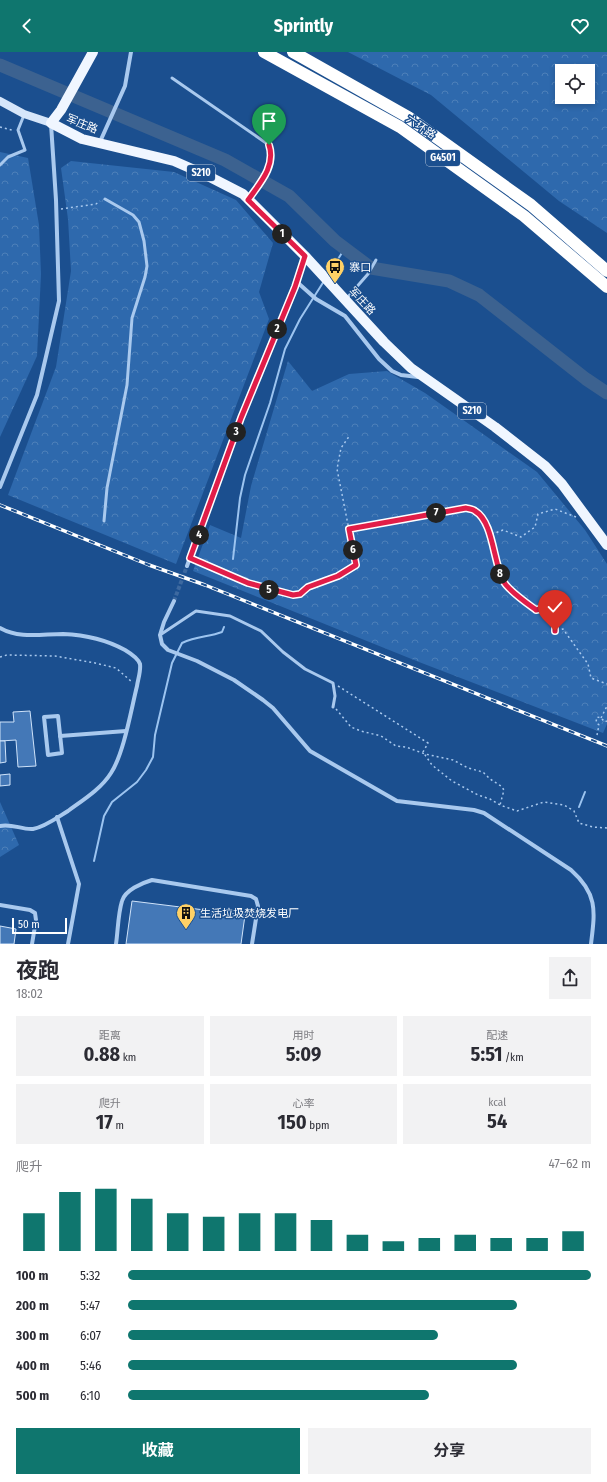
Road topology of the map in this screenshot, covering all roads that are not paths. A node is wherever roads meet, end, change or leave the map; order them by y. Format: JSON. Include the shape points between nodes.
{"nodes":[{"id":1,"x":93,"y":52,"type":"edge"},
{"id":2,"x":131,"y":52,"type":"edge"},
{"id":3,"x":264,"y":52,"type":"edge"},
{"id":4,"x":293,"y":52,"type":"edge"},
{"id":5,"x":172,"y":78,"type":"dead end"},
{"id":6,"x":0,"y":101,"type":"edge"},
{"id":7,"x":24,"y":114,"type":"junction"},
{"id":8,"x":50,"y":123,"type":"junction"},
{"id":9,"x":99,"y":144,"type":"junction"},
{"id":10,"x":0,"y":164,"type":"edge"},
{"id":11,"x":105,"y":199,"type":"road end"},
{"id":12,"x":248,"y":200,"type":"junction"},
{"id":13,"x":305,"y":256,"type":"junction"},
{"id":14,"x":376,"y":260,"type":"dead end"},
{"id":15,"x":607,"y":271,"type":"edge"},
{"id":16,"x":297,"y":282,"type":"junction"},
{"id":17,"x":607,"y":287,"type":"edge"},
{"id":18,"x":345,"y":300,"type":"junction"},
{"id":19,"x":425,"y":377,"type":"junction"},
{"id":20,"x":0,"y":487,"type":"edge"},
{"id":21,"x":104,"y":521,"type":"dead end"},
{"id":22,"x":607,"y":545,"type":"edge"},
{"id":23,"x":187,"y":566,"type":"tunnel mouth"},
{"id":24,"x":174,"y":601,"type":"tunnel mouth"},
{"id":25,"x":0,"y":628,"type":"edge"},
{"id":26,"x":160,"y":635,"type":"junction"},
{"id":27,"x":333,"y":707,"type":"road end"},
{"id":28,"x":126,"y":731,"type":"junction"},
{"id":29,"x":60,"y":736,"type":"junction"},
{"id":30,"x":58,"y":817,"type":"junction"},
{"id":31,"x":0,"y":826,"type":"edge"},
{"id":32,"x":0,"y":905,"type":"edge"},
{"id":33,"x":32,"y":944,"type":"edge"},
{"id":34,"x":68,"y":944,"type":"edge"},
{"id":35,"x":116,"y":944,"type":"edge"},
{"id":36,"x":252,"y":944,"type":"edge"},
{"id":37,"x":591,"y":944,"type":"edge"}],
"edges":[{"from":1,"to":8,"type":"main road","via":[[61,110]]},
{"from":2,"to":9,"type":"street","via":[[125,86]]},
{"from":3,"to":17,"type":"highway","name":"六环路","number":"G4501","via":[[400,127],[524,216]]},
{"from":4,"to":15,"type":"highway","name":"六环路","number":"G4501","via":[[408,117],[531,205]]},
{"from":5,"to":12,"type":"lane","via":[[269,145],[272,153],[268,173]]},
{"from":6,"to":7,"type":"main road","name":"军庄路"},
{"from":7,"to":8,"type":"main road","name":"军庄路"},
{"from":7,"to":10,"type":"lane","via":[[18,130],[25,150],[8,157]]},
{"from":8,"to":9,"type":"main road","name":"军庄路","number":"S210","via":[[82,139]]},
{"from":8,"to":20,"type":"street","via":[[56,209],[58,302],[37,395]]},
{"from":9,"to":12,"type":"main road","name":"军庄路","number":"S210","via":[[174,161],[243,194]]},
{"from":11,"to":21,"type":"lane","via":[[133,215],[139,222],[147,266],[132,322],[127,385],[107,488]]},
{"from":12,"to":13,"type":"main road","name":"军庄路","number":"S210"},
{"from":13,"to":16,"type":"street"},
{"from":13,"to":18,"type":"main road","name":"军庄路","number":"S210"},
{"from":14,"to":18,"type":"lane","via":[[368,274]]},
{"from":16,"to":19,"type":"street","via":[[316,299],[345,316],[379,360],[392,371],[401,375]]},
{"from":16,"to":23,"type":"street","via":[[241,418]]},
{"from":18,"to":19,"type":"main road","name":"军庄路","number":"S210","via":[[411,368]]},
{"from":19,"to":22,"type":"main road","name":"军庄路","number":"S210","via":[[545,466],[562,484]]},
{"from":24,"to":26,"type":"street"},
{"from":25,"to":28,"type":"street","via":[[20,634],[89,636],[105,640],[134,656],[140,663],[139,674]]},
{"from":26,"to":27,"type":"lane","via":[[196,611],[230,616],[261,631],[305,669],[333,683]]},
{"from":26,"to":37,"type":"street","via":[[162,644],[168,650],[234,680],[263,700],[310,751],[390,797],[397,801],[484,813],[571,870],[587,888],[593,904]]},
{"from":28,"to":29,"type":"street"},
{"from":28,"to":30,"type":"street","via":[[111,773],[86,798]]},
{"from":29,"to":29,"type":"street","via":[[62,753],[48,754],[44,717],[58,716]]},
{"from":30,"to":31,"type":"street","via":[[34,829]]},
{"from":30,"to":34,"type":"street","via":[[79,884]]},
{"from":32,"to":33,"type":"street","via":[[35,913]]},
{"from":35,"to":36,"type":"street","via":[[122,899],[130,890],[152,880],[251,896],[256,899],[258,906]]}]}
